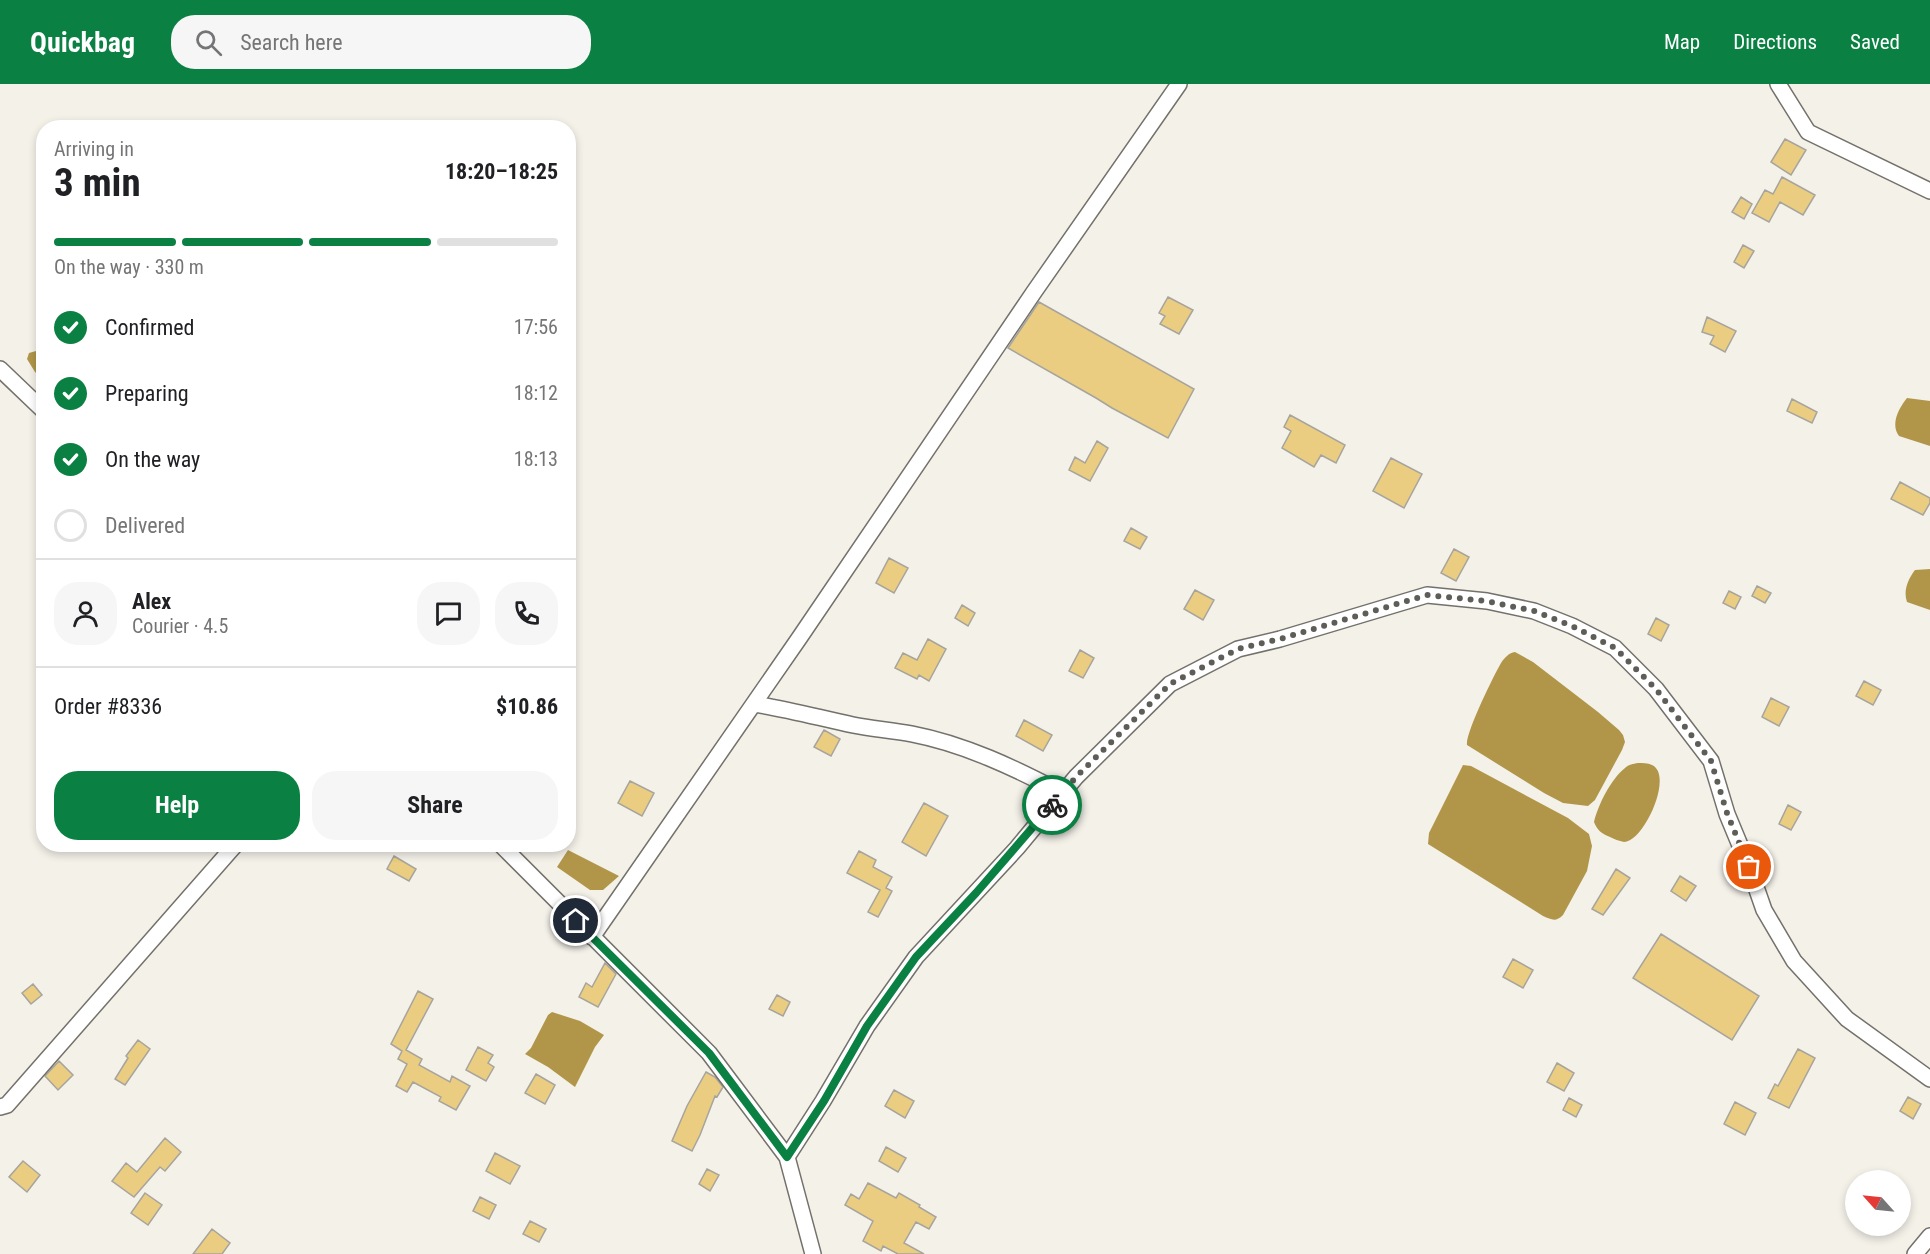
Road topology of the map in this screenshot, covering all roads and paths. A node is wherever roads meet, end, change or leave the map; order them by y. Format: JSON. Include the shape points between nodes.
{"nodes":[{"id":1,"x":1179,"y":84,"type":"edge"},
{"id":2,"x":1778,"y":84,"type":"edge"},
{"id":3,"x":1930,"y":191,"type":"edge"},
{"id":4,"x":0,"y":369,"type":"edge"},
{"id":5,"x":36,"y":403,"type":"edge"},
{"id":6,"x":754,"y":704,"type":"junction"},
{"id":7,"x":1062,"y":793,"type":"junction"},
{"id":8,"x":229,"y":852,"type":"edge"},
{"id":9,"x":508,"y":852,"type":"edge"},
{"id":10,"x":592,"y":937,"type":"junction"},
{"id":11,"x":1930,"y":1079,"type":"edge"},
{"id":12,"x":0,"y":1107,"type":"edge"},
{"id":13,"x":787,"y":1157,"type":"junction"},
{"id":14,"x":1930,"y":1236,"type":"edge"},
{"id":15,"x":813,"y":1254,"type":"edge"},
{"id":16,"x":1915,"y":1254,"type":"edge"}],
"edges":[{"from":1,"to":6,"type":"street"},
{"from":2,"to":3,"type":"street","via":[[1808,132]]},
{"from":4,"to":5,"type":"street"},
{"from":6,"to":7,"type":"street","via":[[913,734],[1016,769]]},
{"from":6,"to":10,"type":"street"},
{"from":7,"to":11,"type":"street","via":[[1170,684],[1238,649],[1427,595],[1534,611],[1615,648],[1656,689],[1711,761],[1764,910],[1794,961],[1846,1019]]},
{"from":7,"to":13,"type":"street","via":[[916,957],[867,1026]]},
{"from":8,"to":12,"type":"street","via":[[7,1105]]},
{"from":9,"to":10,"type":"street"},
{"from":10,"to":13,"type":"street","via":[[709,1053]]},
{"from":13,"to":15,"type":"street"},
{"from":14,"to":16,"type":"street"}]}
